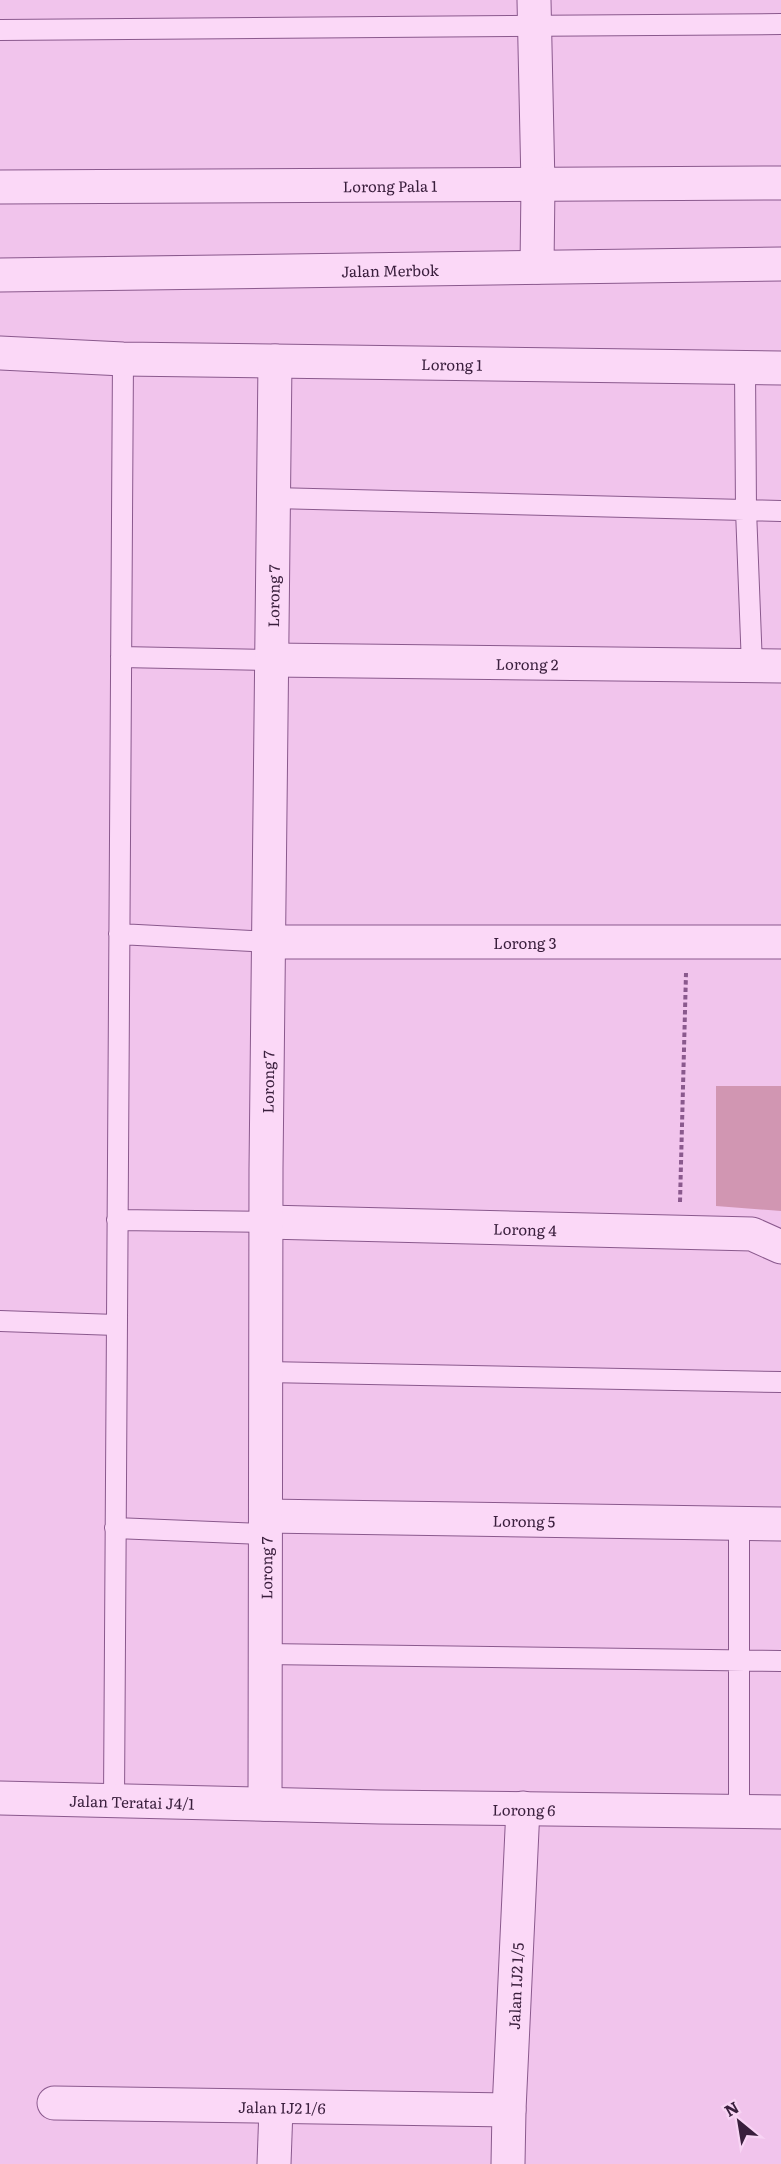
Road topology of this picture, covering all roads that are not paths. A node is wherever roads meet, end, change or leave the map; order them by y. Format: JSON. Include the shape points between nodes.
{"nodes":[{"id":1,"x":535,"y":13,"type":"edge"},
{"id":2,"x":781,"y":24,"type":"edge"},
{"id":3,"x":0,"y":30,"type":"edge"},
{"id":4,"x":781,"y":183,"type":"edge"},
{"id":5,"x":537,"y":185,"type":"junction"},
{"id":6,"x":0,"y":187,"type":"edge"},
{"id":7,"x":781,"y":264,"type":"edge"},
{"id":8,"x":537,"y":267,"type":"junction"},
{"id":9,"x":0,"y":275,"type":"edge"},
{"id":10,"x":0,"y":353,"type":"edge"},
{"id":11,"x":123,"y":359,"type":"junction"},
{"id":12,"x":275,"y":361,"type":"junction"},
{"id":13,"x":745,"y":368,"type":"junction"},
{"id":14,"x":781,"y":368,"type":"edge"},
{"id":15,"x":274,"y":498,"type":"junction"},
{"id":16,"x":746,"y":510,"type":"junction"},
{"id":17,"x":781,"y":511,"type":"edge"},
{"id":18,"x":121,"y":657,"type":"junction"},
{"id":19,"x":272,"y":660,"type":"junction"},
{"id":20,"x":766,"y":666,"type":"edge"},
{"id":21,"x":119,"y":934,"type":"junction"},
{"id":22,"x":269,"y":942,"type":"junction"},
{"id":23,"x":781,"y":942,"type":"edge"},
{"id":24,"x":117,"y":1220,"type":"junction"},
{"id":25,"x":267,"y":1222,"type":"junction"},
{"id":26,"x":781,"y":1247,"type":"edge"},
{"id":27,"x":0,"y":1321,"type":"edge"},
{"id":28,"x":116,"y":1325,"type":"junction"},
{"id":29,"x":266,"y":1372,"type":"junction"},
{"id":30,"x":781,"y":1382,"type":"edge"},
{"id":31,"x":740,"y":1524,"type":"junction"},
{"id":32,"x":781,"y":1524,"type":"edge"},
{"id":33,"x":265,"y":1525,"type":"junction"},
{"id":34,"x":115,"y":1528,"type":"junction"},
{"id":35,"x":265,"y":1654,"type":"junction"},
{"id":36,"x":740,"y":1661,"type":"junction"},
{"id":37,"x":781,"y":1661,"type":"edge"},
{"id":38,"x":0,"y":1798,"type":"edge"},
{"id":39,"x":114,"y":1801,"type":"junction"},
{"id":40,"x":265,"y":1804,"type":"junction"},
{"id":41,"x":523,"y":1808,"type":"junction"},
{"id":42,"x":739,"y":1811,"type":"junction"},
{"id":43,"x":781,"y":1812,"type":"edge"},
{"id":44,"x":54,"y":2103,"type":"dead end"},
{"id":45,"x":276,"y":2108,"type":"junction"},
{"id":46,"x":509,"y":2110,"type":"junction"},
{"id":47,"x":274,"y":2164,"type":"edge"},
{"id":48,"x":508,"y":2164,"type":"edge"}],
"edges":[{"from":1,"to":2,"type":"lane"},
{"from":1,"to":3,"type":"lane"},
{"from":1,"to":5,"type":"street"},
{"from":4,"to":5,"type":"street","name":"Lorong Pala 1"},
{"from":5,"to":6,"type":"street","name":"Lorong Pala 1"},
{"from":5,"to":8,"type":"street"},
{"from":7,"to":8,"type":"street","name":"Jalan Merbok"},
{"from":8,"to":9,"type":"street","name":"Jalan Merbok"},
{"from":10,"to":11,"type":"street","name":"Lorong 1"},
{"from":11,"to":12,"type":"street","name":"Lorong 1"},
{"from":11,"to":18,"type":"lane"},
{"from":12,"to":13,"type":"street","name":"Lorong 1"},
{"from":12,"to":15,"type":"street","name":"Lorong 7"},
{"from":13,"to":14,"type":"street","name":"Lorong 1"},
{"from":13,"to":16,"type":"lane"},
{"from":15,"to":16,"type":"lane"},
{"from":15,"to":19,"type":"street","name":"Lorong 7"},
{"from":16,"to":17,"type":"lane"},
{"from":16,"to":20,"type":"lane"},
{"from":18,"to":19,"type":"lane"},
{"from":18,"to":21,"type":"lane"},
{"from":19,"to":20,"type":"street","name":"Lorong 2"},
{"from":19,"to":22,"type":"street","name":"Lorong 7"},
{"from":21,"to":22,"type":"lane"},
{"from":21,"to":24,"type":"lane"},
{"from":22,"to":23,"type":"street","name":"Lorong 3"},
{"from":22,"to":25,"type":"street","name":"Lorong 7"},
{"from":24,"to":25,"type":"lane"},
{"from":24,"to":28,"type":"lane"},
{"from":25,"to":26,"type":"street","name":"Lorong 4","via":[[752,1234]]},
{"from":25,"to":29,"type":"street","name":"Lorong 7"},
{"from":27,"to":28,"type":"lane"},
{"from":28,"to":34,"type":"lane"},
{"from":29,"to":30,"type":"lane"},
{"from":29,"to":33,"type":"street","name":"Lorong 7"},
{"from":31,"to":32,"type":"street","name":"Lorong 5"},
{"from":31,"to":33,"type":"street","name":"Lorong 5"},
{"from":31,"to":36,"type":"lane"},
{"from":33,"to":34,"type":"lane"},
{"from":33,"to":35,"type":"street","name":"Lorong 7"},
{"from":34,"to":39,"type":"lane"},
{"from":35,"to":36,"type":"lane"},
{"from":35,"to":40,"type":"street","name":"Lorong 7"},
{"from":36,"to":37,"type":"lane"},
{"from":36,"to":42,"type":"lane"},
{"from":38,"to":39,"type":"street","name":"Jalan Teratai J4/1"},
{"from":39,"to":40,"type":"street","name":"Jalan Teratai J4/1"},
{"from":40,"to":41,"type":"street","name":"Lorong 6"},
{"from":41,"to":42,"type":"street","name":"Lorong 6"},
{"from":41,"to":46,"type":"street","name":"Jalan IJ2 1/5"},
{"from":42,"to":43,"type":"street","name":"Lorong 6"},
{"from":44,"to":45,"type":"street","name":"Jalan IJ2 1/6"},
{"from":45,"to":46,"type":"street","name":"Jalan IJ2 1/6"},
{"from":45,"to":47,"type":"street"},
{"from":46,"to":48,"type":"street","name":"Jalan IJ2 1/5"}]}
